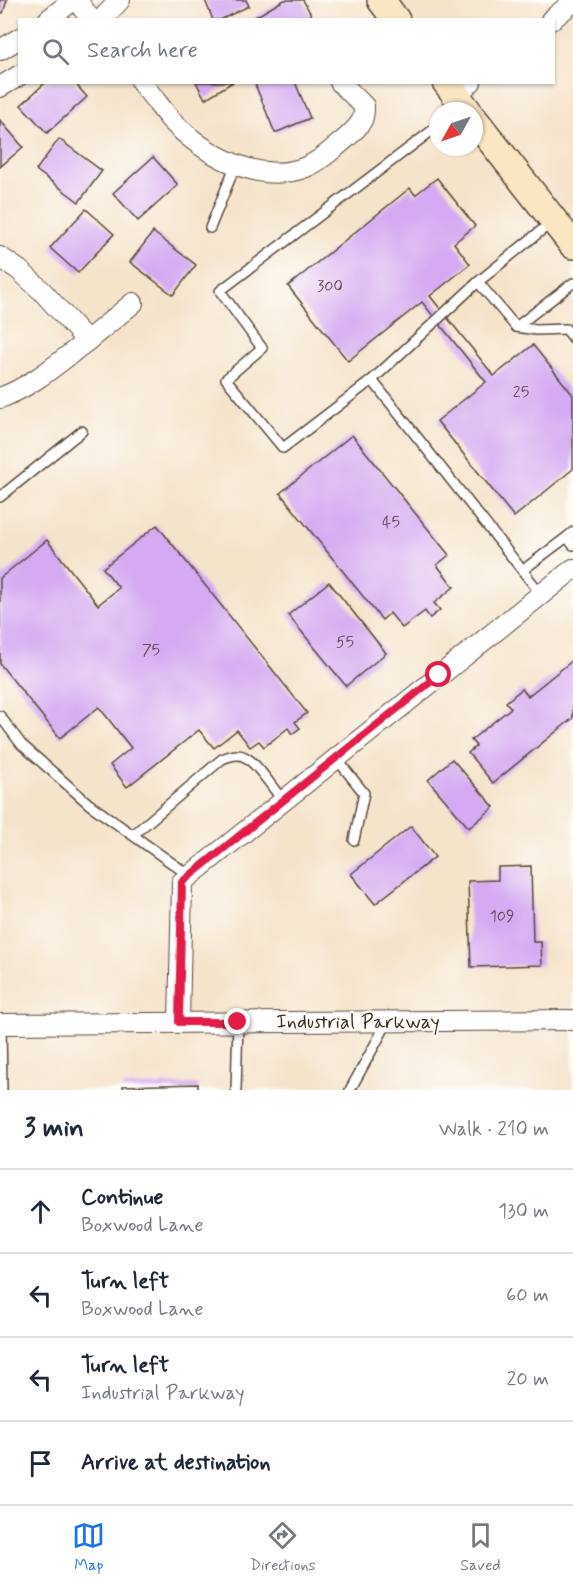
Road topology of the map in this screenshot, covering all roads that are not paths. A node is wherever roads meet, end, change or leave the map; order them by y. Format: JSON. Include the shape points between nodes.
{"nodes":[{"id":1,"x":75,"y":0,"type":"edge"},
{"id":2,"x":120,"y":0,"type":"edge"},
{"id":3,"x":381,"y":0,"type":"edge"},
{"id":4,"x":573,"y":2,"type":"edge"},
{"id":5,"x":51,"y":18,"type":"edge"},
{"id":6,"x":89,"y":18,"type":"edge"},
{"id":7,"x":103,"y":18,"type":"edge"},
{"id":8,"x":394,"y":18,"type":"edge"},
{"id":9,"x":553,"y":18,"type":"edge"},
{"id":10,"x":18,"y":39,"type":"edge"},
{"id":11,"x":0,"y":50,"type":"edge"},
{"id":12,"x":18,"y":76,"type":"edge"},
{"id":13,"x":143,"y":84,"type":"edge"},
{"id":14,"x":342,"y":84,"type":"edge"},
{"id":15,"x":0,"y":87,"type":"edge"},
{"id":16,"x":462,"y":101,"type":"edge"},
{"id":17,"x":429,"y":133,"type":"edge"},
{"id":18,"x":237,"y":164,"type":"junction"},
{"id":19,"x":554,"y":220,"type":"junction"},
{"id":20,"x":210,"y":228,"type":"dead end"},
{"id":21,"x":573,"y":244,"type":"edge"},
{"id":22,"x":0,"y":257,"type":"edge"},
{"id":23,"x":478,"y":282,"type":"junction"},
{"id":24,"x":573,"y":283,"type":"edge"},
{"id":25,"x":133,"y":303,"type":"dead end"},
{"id":26,"x":516,"y":327,"type":"junction"},
{"id":27,"x":573,"y":338,"type":"edge"},
{"id":28,"x":87,"y":341,"type":"junction"},
{"id":29,"x":372,"y":380,"type":"junction"},
{"id":30,"x":0,"y":398,"type":"edge"},
{"id":31,"x":82,"y":431,"type":"dead end"},
{"id":32,"x":0,"y":497,"type":"edge"},
{"id":33,"x":571,"y":538,"type":"edge"},
{"id":34,"x":573,"y":569,"type":"edge"},
{"id":35,"x":523,"y":570,"type":"junction"},
{"id":36,"x":542,"y":594,"type":"junction"},
{"id":37,"x":0,"y":717,"type":"edge"},
{"id":38,"x":336,"y":758,"type":"junction"},
{"id":39,"x":283,"y":801,"type":"junction"},
{"id":40,"x":133,"y":835,"type":"junction"},
{"id":41,"x":354,"y":840,"type":"dead end"},
{"id":42,"x":189,"y":876,"type":"junction"},
{"id":43,"x":573,"y":1020,"type":"edge"},
{"id":44,"x":388,"y":1021,"type":"junction"},
{"id":45,"x":179,"y":1022,"type":"junction"},
{"id":46,"x":238,"y":1022,"type":"junction"},
{"id":47,"x":1,"y":1024,"type":"edge"},
{"id":48,"x":2,"y":1090,"type":"edge"},
{"id":49,"x":237,"y":1090,"type":"edge"},
{"id":50,"x":350,"y":1090,"type":"edge"}],
"edges":[{"from":1,"to":5,"type":"street"},
{"from":1,"to":6,"type":"street"},
{"from":2,"to":7,"type":"street"},
{"from":3,"to":8,"type":"main road"},
{"from":4,"to":9,"type":"street"},
{"from":10,"to":11,"type":"street"},
{"from":12,"to":15,"type":"street"},
{"from":13,"to":18,"type":"street","via":[[191,138],[214,155]]},
{"from":14,"to":18,"type":"street","via":[[364,106],[363,119],[331,151],[306,167],[281,172]]},
{"from":16,"to":19,"type":"main road"},
{"from":17,"to":29,"type":"lane","via":[[220,291],[262,348],[226,379],[283,448]]},
{"from":18,"to":20,"type":"lane"},
{"from":19,"to":21,"type":"main road"},
{"from":19,"to":23,"type":"lane"},
{"from":22,"to":28,"type":"street","via":[[42,291]]},
{"from":23,"to":26,"type":"lane"},
{"from":23,"to":29,"type":"lane"},
{"from":24,"to":26,"type":"lane"},
{"from":25,"to":28,"type":"street"},
{"from":26,"to":27,"type":"lane","via":[[566,329]]},
{"from":28,"to":30,"type":"street","via":[[42,376]]},
{"from":29,"to":35,"type":"lane"},
{"from":31,"to":32,"type":"lane"},
{"from":33,"to":35,"type":"lane"},
{"from":34,"to":36,"type":"street"},
{"from":35,"to":36,"type":"lane"},
{"from":36,"to":38,"type":"street"},
{"from":37,"to":40,"type":"lane","via":[[21,744],[89,804]]},
{"from":38,"to":39,"type":"street"},
{"from":38,"to":41,"type":"lane","via":[[364,793]]},
{"from":39,"to":40,"type":"lane","via":[[251,761],[234,755],[222,759]]},
{"from":39,"to":42,"type":"street"},
{"from":40,"to":42,"type":"lane"},
{"from":42,"to":45,"type":"street","via":[[182,882]]},
{"from":43,"to":44,"type":"street","name":"Industrial Parkway"},
{"from":44,"to":46,"type":"street","name":"Industrial Parkway"},
{"from":44,"to":50,"type":"lane"},
{"from":45,"to":46,"type":"street","name":"Industrial Parkway"},
{"from":45,"to":47,"type":"street","name":"Industrial Parkway"},
{"from":46,"to":49,"type":"lane"},
{"from":47,"to":48,"type":"lane"}]}
